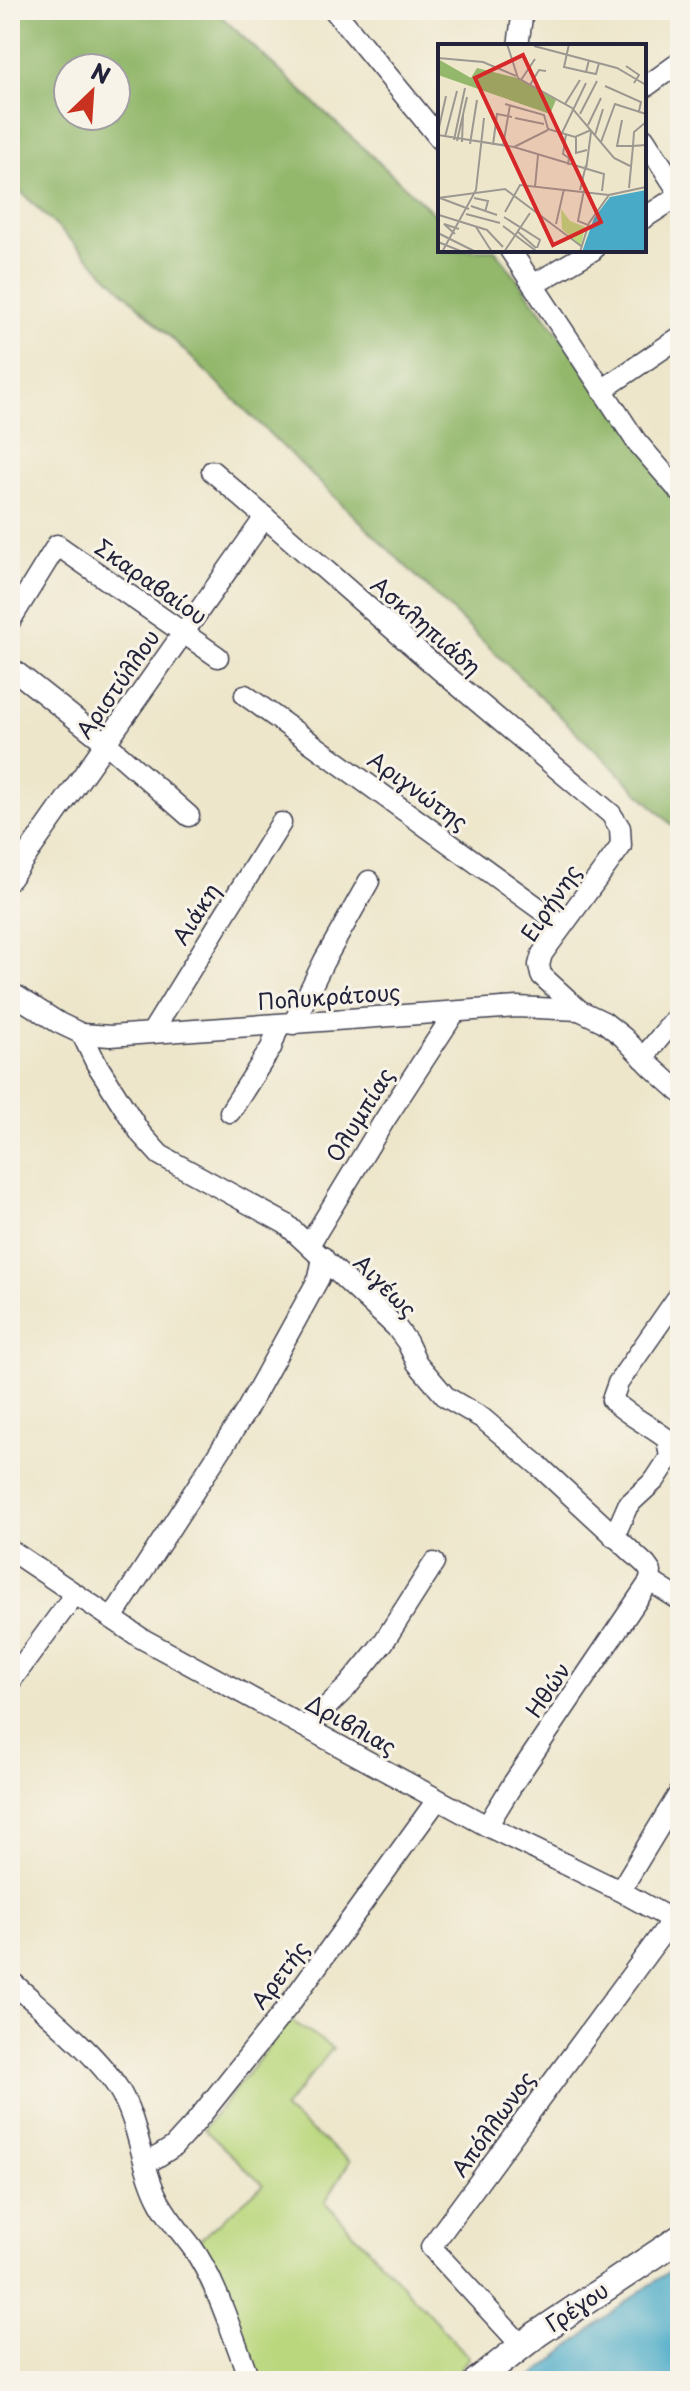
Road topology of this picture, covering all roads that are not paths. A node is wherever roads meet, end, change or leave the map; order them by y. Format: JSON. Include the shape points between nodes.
{"nodes":[{"id":1,"x":334,"y":10,"type":"edge"},
{"id":2,"x":523,"y":10,"type":"edge"},
{"id":3,"x":518,"y":44,"type":"edge"},
{"id":4,"x":680,"y":62,"type":"edge"},
{"id":5,"x":646,"y":87,"type":"edge"},
{"id":6,"x":438,"y":137,"type":"edge"},
{"id":7,"x":646,"y":141,"type":"edge"},
{"id":8,"x":680,"y":195,"type":"edge"},
{"id":9,"x":646,"y":217,"type":"edge"},
{"id":10,"x":511,"y":252,"type":"edge"},
{"id":11,"x":590,"y":252,"type":"edge"},
{"id":12,"x":533,"y":285,"type":"junction"},
{"id":13,"x":680,"y":337,"type":"edge"},
{"id":14,"x":602,"y":390,"type":"junction"},
{"id":15,"x":212,"y":471,"type":"dead end"},
{"id":16,"x":680,"y":492,"type":"edge"},
{"id":17,"x":265,"y":517,"type":"junction"},
{"id":18,"x":10,"y":621,"type":"edge"},
{"id":19,"x":183,"y":634,"type":"junction"},
{"id":20,"x":218,"y":657,"type":"dead end"},
{"id":21,"x":10,"y":667,"type":"edge"},
{"id":22,"x":245,"y":695,"type":"dead end"},
{"id":23,"x":106,"y":743,"type":"junction"},
{"id":24,"x":611,"y":814,"type":"joint"},
{"id":25,"x":189,"y":816,"type":"dead end"},
{"id":26,"x":281,"y":823,"type":"dead end"},
{"id":27,"x":10,"y":879,"type":"edge"},
{"id":28,"x":369,"y":881,"type":"dead end"},
{"id":29,"x":562,"y":925,"type":"junction"},
{"id":30,"x":10,"y":992,"type":"edge"},
{"id":31,"x":579,"y":1010,"type":"junction"},
{"id":32,"x":455,"y":1012,"type":"junction"},
{"id":33,"x":680,"y":1013,"type":"edge"},
{"id":34,"x":286,"y":1025,"type":"junction"},
{"id":35,"x":152,"y":1032,"type":"junction"},
{"id":36,"x":82,"y":1034,"type":"junction"},
{"id":37,"x":643,"y":1058,"type":"junction"},
{"id":38,"x":680,"y":1092,"type":"edge"},
{"id":39,"x":230,"y":1112,"type":"dead end"},
{"id":40,"x":316,"y":1251,"type":"junction"},
{"id":41,"x":680,"y":1294,"type":"edge"},
{"id":42,"x":614,"y":1537,"type":"junction"},
{"id":43,"x":10,"y":1550,"type":"edge"},
{"id":44,"x":434,"y":1563,"type":"dead end"},
{"id":45,"x":650,"y":1581,"type":"junction"},
{"id":46,"x":75,"y":1594,"type":"junction"},
{"id":47,"x":680,"y":1600,"type":"edge"},
{"id":48,"x":112,"y":1618,"type":"junction"},
{"id":49,"x":10,"y":1682,"type":"edge"},
{"id":50,"x":306,"y":1727,"type":"junction"},
{"id":51,"x":680,"y":1792,"type":"edge"},
{"id":52,"x":437,"y":1800,"type":"junction"},
{"id":53,"x":487,"y":1826,"type":"junction"},
{"id":54,"x":620,"y":1891,"type":"junction"},
{"id":55,"x":676,"y":1922,"type":"edge"},
{"id":56,"x":10,"y":1980,"type":"edge"},
{"id":57,"x":146,"y":2164,"type":"junction"},
{"id":58,"x":680,"y":2238,"type":"edge"},
{"id":59,"x":522,"y":2346,"type":"junction"},
{"id":60,"x":250,"y":2381,"type":"edge"},
{"id":61,"x":477,"y":2381,"type":"edge"}],
"edges":[{"from":1,"to":6,"type":"street"},
{"from":2,"to":3,"type":"street"},
{"from":4,"to":5,"type":"street"},
{"from":7,"to":8,"type":"street"},
{"from":8,"to":9,"type":"street"},
{"from":10,"to":12,"type":"street"},
{"from":11,"to":12,"type":"street"},
{"from":12,"to":14,"type":"street"},
{"from":13,"to":14,"type":"street"},
{"from":14,"to":16,"type":"street"},
{"from":15,"to":17,"type":"street","name":"Ασκληπιάδη"},
{"from":17,"to":19,"type":"street","name":"Αριστύλλου"},
{"from":17,"to":24,"type":"street","name":"Ασκληπιάδη"},
{"from":18,"to":19,"type":"street","name":"Σκαραβαίου","via":[[57,545]]},
{"from":19,"to":20,"type":"street","name":"Σκαραβαίου"},
{"from":19,"to":23,"type":"street","name":"Αριστύλλου"},
{"from":21,"to":23,"type":"street"},
{"from":22,"to":29,"type":"street","name":"Αριγνώτης"},
{"from":23,"to":25,"type":"street"},
{"from":23,"to":27,"type":"street","name":"Αριστύλλου"},
{"from":24,"to":29,"type":"street","name":"Ειρήνης","via":[[620,828],[621,846]]},
{"from":26,"to":35,"type":"street","name":"Αιάκη"},
{"from":28,"to":34,"type":"street"},
{"from":29,"to":31,"type":"street","name":"Ειρήνης","via":[[539,965],[541,975]]},
{"from":30,"to":36,"type":"street"},
{"from":31,"to":32,"type":"street","name":"Πολυκράτους"},
{"from":31,"to":37,"type":"street","via":[[613,1029]]},
{"from":32,"to":34,"type":"street","name":"Πολυκράτους"},
{"from":32,"to":40,"type":"street","name":"Ολυμπίας","via":[[384,1121]]},
{"from":33,"to":37,"type":"street"},
{"from":34,"to":35,"type":"street","name":"Πολυκράτους"},
{"from":34,"to":39,"type":"street"},
{"from":35,"to":36,"type":"street","name":"Πολυκράτους"},
{"from":36,"to":40,"type":"street","name":"Αιγέως","via":[[141,1134],[160,1155],[276,1217]]},
{"from":37,"to":38,"type":"street"},
{"from":40,"to":42,"type":"street","name":"Αιγέως","via":[[396,1327],[446,1397],[482,1418]]},
{"from":40,"to":48,"type":"street","name":"Ολυμπίας","via":[[319,1278],[246,1411]]},
{"from":41,"to":42,"type":"street","via":[[618,1383],[612,1400],[667,1439],[670,1457],[628,1505]]},
{"from":42,"to":45,"type":"street","name":"Αιγέως","via":[[646,1565]]},
{"from":43,"to":46,"type":"street","name":"Δριβλιας"},
{"from":44,"to":50,"type":"street","via":[[383,1643]]},
{"from":45,"to":47,"type":"street"},
{"from":45,"to":53,"type":"street","name":"Ηθών"},
{"from":46,"to":48,"type":"street","name":"Δριβλιας"},
{"from":46,"to":49,"type":"street"},
{"from":48,"to":50,"type":"street","name":"Δριβλιας"},
{"from":50,"to":52,"type":"street","name":"Δριβλιας"},
{"from":51,"to":54,"type":"street"},
{"from":52,"to":53,"type":"street","name":"Δριβλιας"},
{"from":52,"to":57,"type":"street","name":"Αρετής","via":[[289,2005],[194,2124],[173,2147]]},
{"from":53,"to":54,"type":"street","name":"Δριβλιας"},
{"from":54,"to":55,"type":"street","name":"Δριβλιας"},
{"from":55,"to":59,"type":"street","name":"Απόλλωνος","via":[[431,2247]]},
{"from":56,"to":57,"type":"street","via":[[118,2088]]},
{"from":57,"to":60,"type":"street","via":[[162,2206],[209,2280]]},
{"from":58,"to":59,"type":"main road","name":"Γρέγου"},
{"from":59,"to":61,"type":"main road","name":"Γρέγου"}]}
